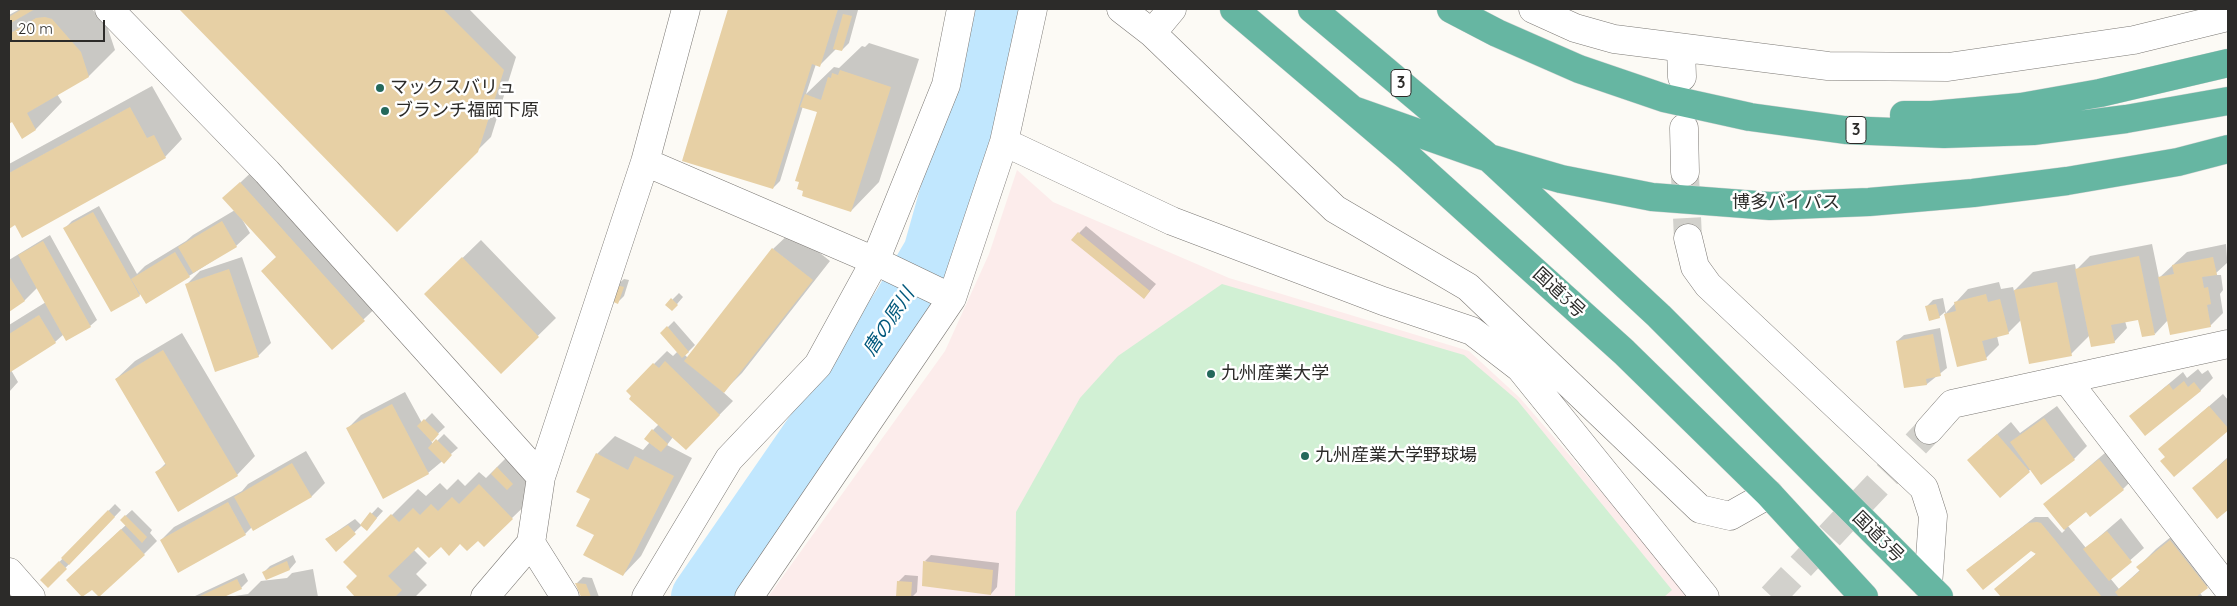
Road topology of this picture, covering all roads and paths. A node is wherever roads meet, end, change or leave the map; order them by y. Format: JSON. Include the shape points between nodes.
{"nodes":[{"id":1,"x":109,"y":9,"type":"edge"},
{"id":2,"x":686,"y":9,"type":"edge"},
{"id":3,"x":961,"y":9,"type":"edge"},
{"id":4,"x":1033,"y":9,"type":"edge"},
{"id":5,"x":1121,"y":9,"type":"edge"},
{"id":6,"x":1172,"y":9,"type":"edge"},
{"id":7,"x":1234,"y":9,"type":"edge"},
{"id":8,"x":1312,"y":9,"type":"edge"},
{"id":9,"x":1451,"y":9,"type":"edge"},
{"id":10,"x":1533,"y":9,"type":"edge"},
{"id":11,"x":2228,"y":17,"type":"edge"},
{"id":12,"x":1152,"y":33,"type":"junction"},
{"id":13,"x":1680,"y":49,"type":"junction"},
{"id":14,"x":2228,"y":62,"type":"edge"},
{"id":15,"x":1682,"y":77,"type":"dead end"},
{"id":16,"x":1664,"y":98,"type":"junction"},
{"id":17,"x":2228,"y":101,"type":"edge"},
{"id":18,"x":1353,"y":110,"type":"junction"},
{"id":19,"x":1684,"y":128,"type":"dead end"},
{"id":20,"x":1004,"y":142,"type":"junction"},
{"id":21,"x":2228,"y":149,"type":"edge"},
{"id":22,"x":1489,"y":158,"type":"junction"},
{"id":23,"x":645,"y":162,"type":"junction"},
{"id":24,"x":2228,"y":167,"type":"edge"},
{"id":25,"x":1685,"y":172,"type":"tunnel mouth"},
{"id":26,"x":1652,"y":197,"type":"junction"},
{"id":27,"x":1688,"y":238,"type":"tunnel mouth"},
{"id":28,"x":875,"y":261,"type":"junction"},
{"id":29,"x":952,"y":298,"type":"junction"},
{"id":30,"x":2228,"y":344,"type":"edge"},
{"id":31,"x":2066,"y":379,"type":"junction"},
{"id":32,"x":1929,"y":430,"type":"tunnel mouth"},
{"id":33,"x":541,"y":477,"type":"junction"},
{"id":34,"x":1768,"y":494,"type":"junction"},
{"id":35,"x":531,"y":543,"type":"junction"},
{"id":36,"x":9,"y":572,"type":"edge"},
{"id":37,"x":2228,"y":589,"type":"edge"},
{"id":38,"x":1934,"y":592,"type":"edge"},
{"id":39,"x":31,"y":597,"type":"edge"},
{"id":40,"x":485,"y":597,"type":"edge"},
{"id":41,"x":565,"y":597,"type":"edge"},
{"id":42,"x":646,"y":597,"type":"edge"},
{"id":43,"x":749,"y":597,"type":"edge"},
{"id":44,"x":1705,"y":597,"type":"edge"},
{"id":45,"x":1864,"y":597,"type":"edge"}],
"edges":[{"from":1,"to":33,"type":"street","via":[[267,172]]},
{"from":2,"to":23,"type":"street"},
{"from":3,"to":28,"type":"street","via":[[946,85]]},
{"from":4,"to":20,"type":"street"},
{"from":5,"to":12,"type":"street"},
{"from":6,"to":12,"type":"street"},
{"from":7,"to":18,"type":"highway","name":"国道3号","number":"3"},
{"from":8,"to":22,"type":"highway","name":"国道3号","number":"3"},
{"from":9,"to":16,"type":"highway","number":"3","via":[[1579,69]]},
{"from":10,"to":13,"type":"street","via":[[1575,28],[1614,39]]},
{"from":11,"to":13,"type":"street","via":[[2134,40],[1948,67],[1828,66]]},
{"from":12,"to":34,"type":"street","via":[[1335,208],[1468,287],[1700,509],[1730,516]]},
{"from":13,"to":15,"type":"street"},
{"from":14,"to":16,"type":"highway","via":[[2100,93],[1932,116],[1841,115]]},
{"from":16,"to":17,"type":"highway","number":"3","via":[[1750,117],[1845,130],[1944,134],[2126,120]]},
{"from":18,"to":22,"type":"highway","name":"博多バイパス","number":"3"},
{"from":18,"to":34,"type":"highway","name":"国道3号","number":"3","via":[[1624,352]]},
{"from":19,"to":25,"type":"street"},
{"from":20,"to":29,"type":"street"},
{"from":20,"to":44,"type":"street","via":[[1172,221],[1472,331],[1520,368]]},
{"from":21,"to":26,"type":"highway","name":"博多バイパス","number":"3","via":[[2178,162],[2067,181],[1879,202],[1770,206]]},
{"from":22,"to":26,"type":"highway","name":"博多バイパス","number":"3","via":[[1561,179]]},
{"from":22,"to":38,"type":"highway","name":"国道3号","number":"3","via":[[1659,316]]},
{"from":23,"to":28,"type":"street"},
{"from":23,"to":33,"type":"street"},
{"from":24,"to":26,"type":"highway","via":[[2068,195],[1869,216],[1764,216]]},
{"from":27,"to":38,"type":"street","via":[[1695,267],[1708,285],[1924,488],[1933,516]]},
{"from":28,"to":29,"type":"street"},
{"from":28,"to":42,"type":"street","via":[[818,365],[730,459]]},
{"from":29,"to":43,"type":"street"},
{"from":30,"to":31,"type":"street"},
{"from":31,"to":32,"type":"street","via":[[1952,404]]},
{"from":31,"to":37,"type":"street"},
{"from":33,"to":35,"type":"street"},
{"from":34,"to":45,"type":"highway","name":"国道3号","number":"3"},
{"from":35,"to":40,"type":"street"},
{"from":35,"to":41,"type":"street"},
{"from":36,"to":39,"type":"street"}]}
